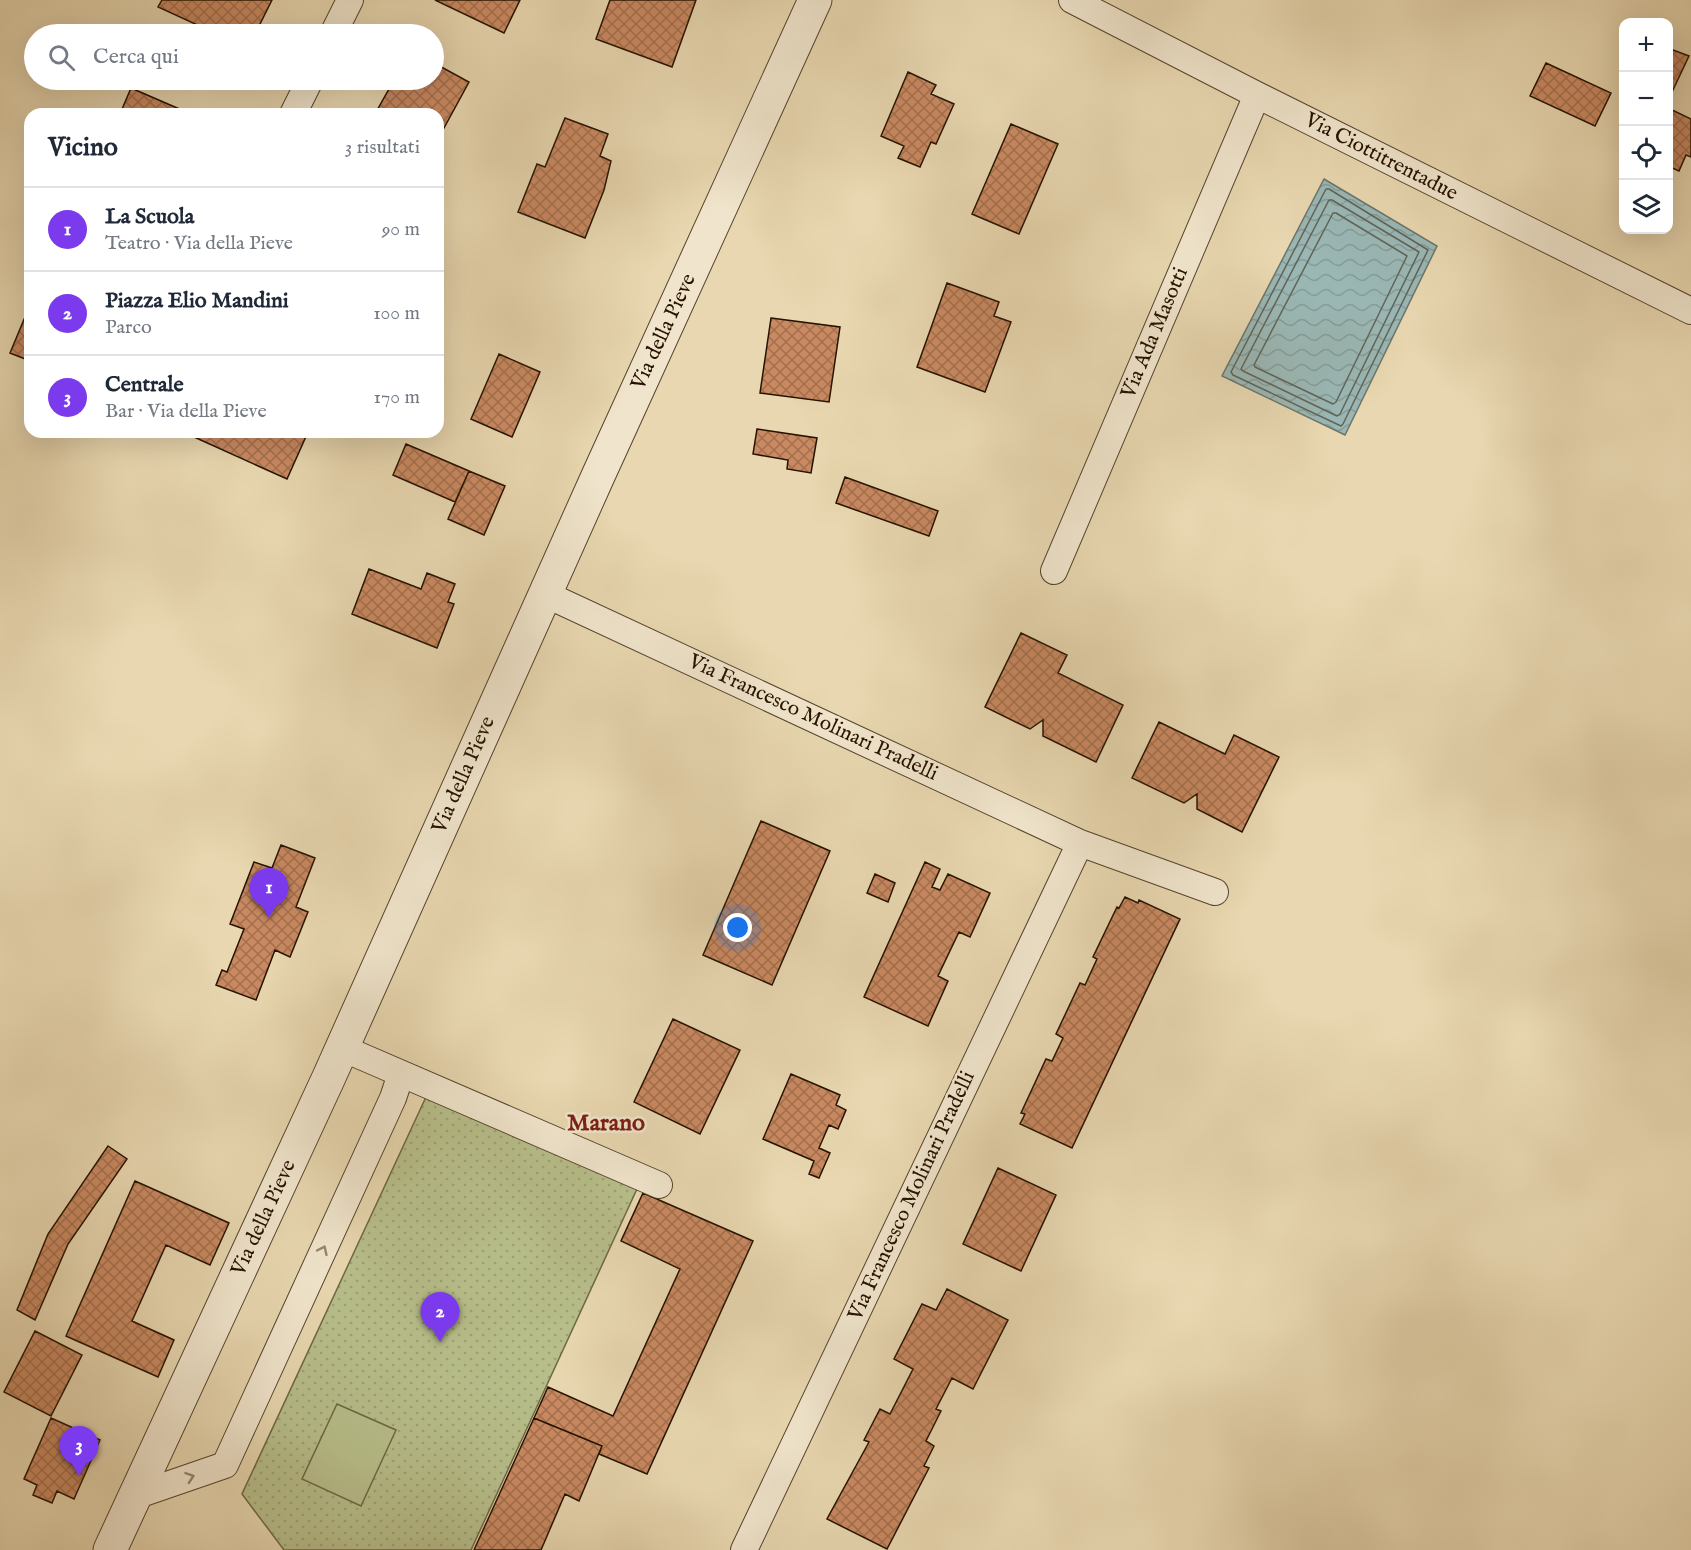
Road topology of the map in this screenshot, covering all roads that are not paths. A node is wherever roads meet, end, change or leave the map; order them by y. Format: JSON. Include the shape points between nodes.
{"nodes":[{"id":1,"x":350,"y":0,"type":"edge"},
{"id":2,"x":815,"y":0,"type":"edge"},
{"id":3,"x":1072,"y":0,"type":"edge"},
{"id":4,"x":338,"y":24,"type":"edge"},
{"id":5,"x":305,"y":90,"type":"edge"},
{"id":6,"x":1257,"y":95,"type":"junction"},
{"id":7,"x":296,"y":108,"type":"edge"},
{"id":8,"x":1691,"y":311,"type":"edge"},
{"id":9,"x":1054,"y":571,"type":"dead end"},
{"id":10,"x":545,"y":594,"type":"junction"},
{"id":11,"x":1080,"y":843,"type":"junction"},
{"id":12,"x":1215,"y":892,"type":"dead end"},
{"id":13,"x":342,"y":1048,"type":"junction"},
{"id":14,"x":401,"y":1074,"type":"junction"},
{"id":15,"x":659,"y":1185,"type":"dead end"},
{"id":16,"x":135,"y":1496,"type":"junction"},
{"id":17,"x":110,"y":1550,"type":"edge"},
{"id":18,"x":744,"y":1550,"type":"edge"}],
"edges":[{"from":1,"to":4,"type":"street"},
{"from":2,"to":10,"type":"street","name":"Via della Pieve"},
{"from":3,"to":6,"type":"street","name":"Via Ciottitrentadue"},
{"from":5,"to":7,"type":"street"},
{"from":6,"to":8,"type":"street","name":"Via Ciottitrentadue"},
{"from":6,"to":9,"type":"street","name":"Via Ada Masotti"},
{"from":10,"to":11,"type":"street","name":"Via Francesco Molinari Pradelli"},
{"from":10,"to":13,"type":"street","name":"Via della Pieve"},
{"from":11,"to":12,"type":"street","name":"Via Francesco Molinari Pradelli"},
{"from":11,"to":18,"type":"street","name":"Via Francesco Molinari Pradelli"},
{"from":13,"to":14,"type":"street"},
{"from":13,"to":16,"type":"street","name":"Via della Pieve"},
{"from":14,"to":15,"type":"street"},
{"from":16,"to":14,"type":"street","one_way":true,"via":[[225,1465]]},
{"from":16,"to":17,"type":"street","name":"Via della Pieve"}]}
